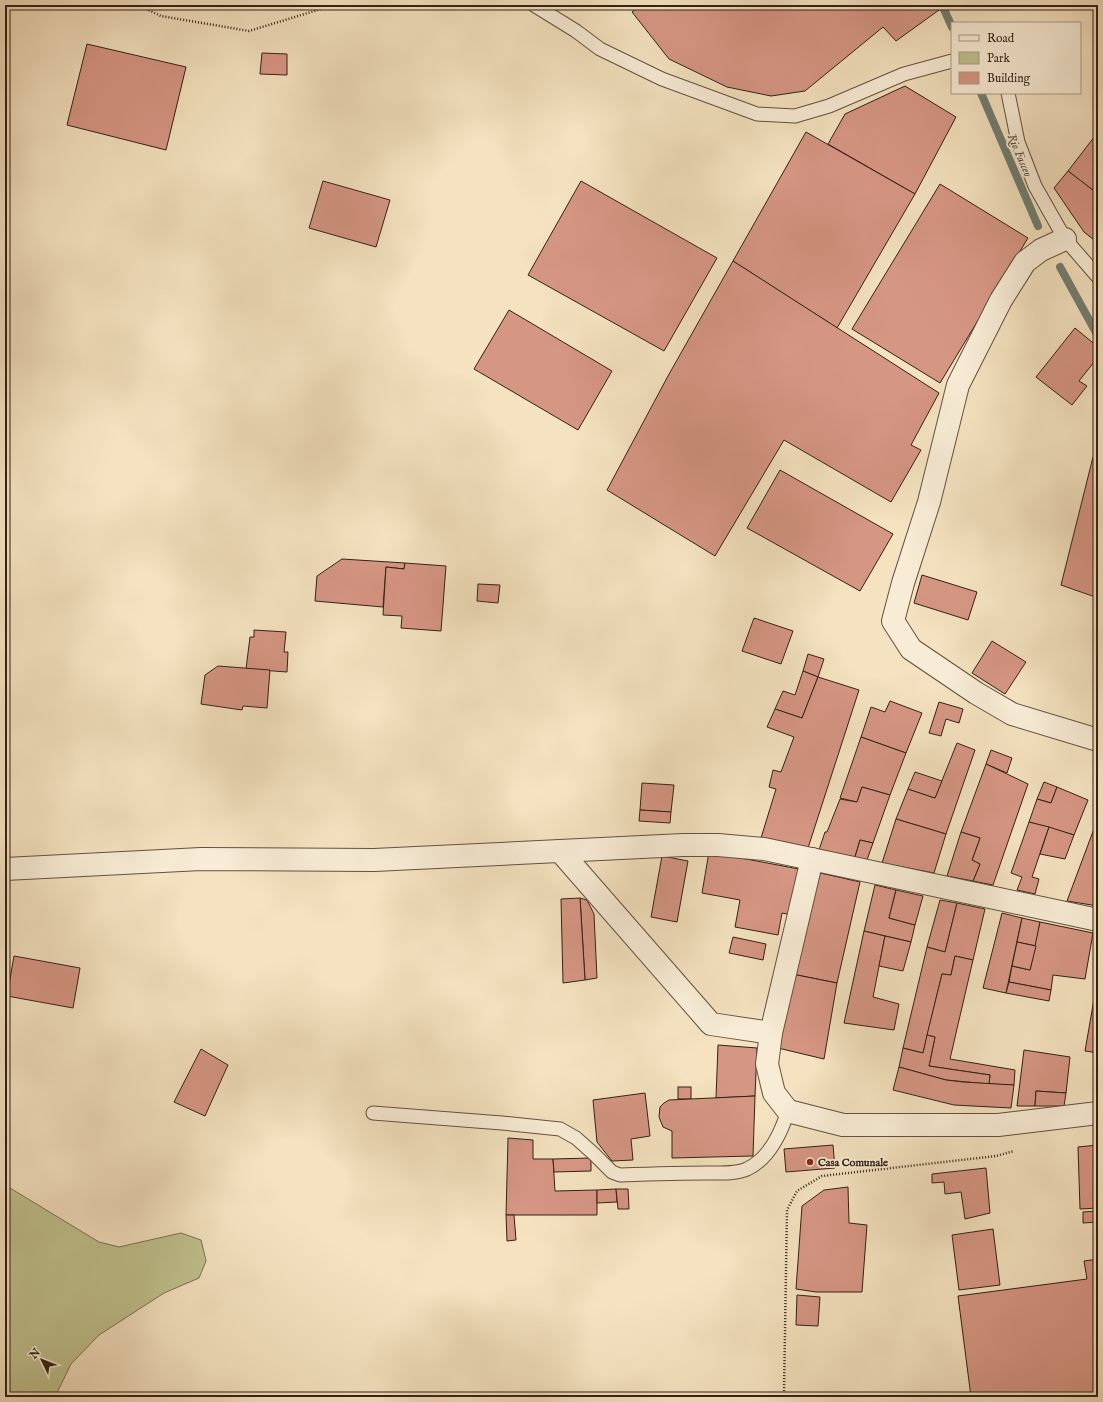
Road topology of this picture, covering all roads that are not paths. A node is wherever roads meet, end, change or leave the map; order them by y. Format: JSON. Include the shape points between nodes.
{"nodes":[{"id":1,"x":534,"y":5,"type":"edge"},
{"id":2,"x":951,"y":61,"type":"edge"},
{"id":3,"x":1008,"y":94,"type":"edge"},
{"id":4,"x":1065,"y":238,"type":"junction"},
{"id":5,"x":1098,"y":277,"type":"edge"},
{"id":6,"x":1098,"y":740,"type":"edge"},
{"id":7,"x":560,"y":851,"type":"junction"},
{"id":8,"x":812,"y":860,"type":"junction"},
{"id":9,"x":5,"y":869,"type":"edge"},
{"id":10,"x":1098,"y":920,"type":"edge"},
{"id":11,"x":771,"y":1033,"type":"junction"},
{"id":12,"x":788,"y":1111,"type":"junction"},
{"id":13,"x":373,"y":1113,"type":"dead end"},
{"id":14,"x":1098,"y":1113,"type":"edge"}],
"edges":[{"from":1,"to":2,"type":"lane","via":[[607,52],[662,78],[757,114],[795,116],[829,106],[904,74]]},
{"from":3,"to":4,"type":"lane","via":[[1018,142],[1035,186]]},
{"from":4,"to":5,"type":"lane"},
{"from":4,"to":6,"type":"street","via":[[1041,250],[1025,262],[1001,300],[958,386],[929,502],[893,621],[911,649],[1012,714]]},
{"from":7,"to":8,"type":"street","via":[[718,845],[764,849]]},
{"from":7,"to":9,"type":"street","via":[[374,860],[201,859]]},
{"from":7,"to":11,"type":"street","via":[[711,1024]]},
{"from":8,"to":10,"type":"street"},
{"from":8,"to":11,"type":"street"},
{"from":11,"to":12,"type":"street","via":[[767,1064],[774,1093]]},
{"from":12,"to":13,"type":"lane","via":[[782,1130],[761,1160],[745,1170],[620,1175],[612,1172],[576,1138],[560,1129]]},
{"from":12,"to":14,"type":"street","via":[[843,1125],[998,1125]]}]}
